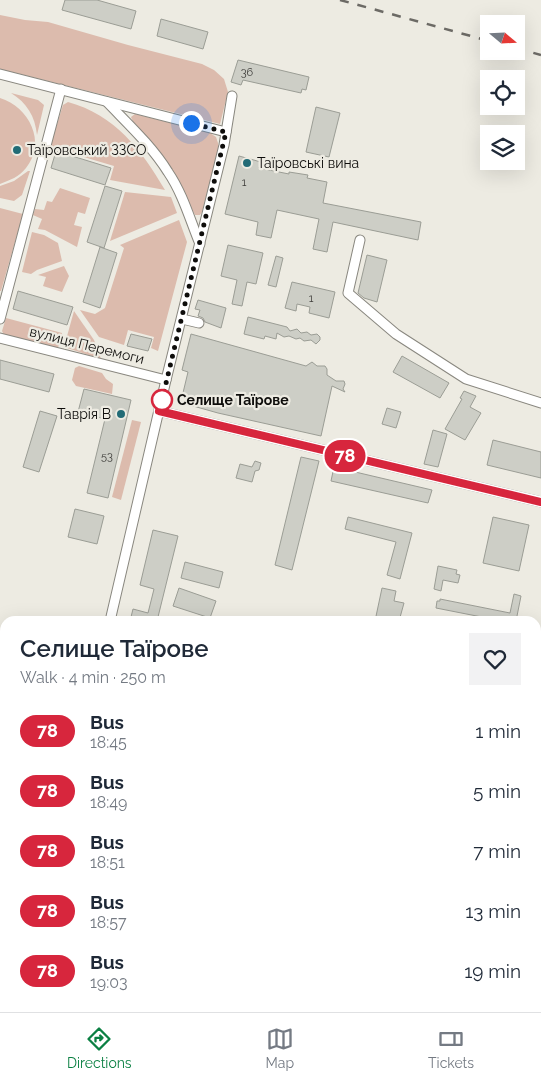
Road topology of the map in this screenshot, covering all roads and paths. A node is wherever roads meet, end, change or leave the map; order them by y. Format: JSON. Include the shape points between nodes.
{"nodes":[{"id":1,"x":0,"y":74,"type":"edge"},
{"id":2,"x":61,"y":89,"type":"junction"},
{"id":3,"x":232,"y":96,"type":"dead end"},
{"id":4,"x":106,"y":102,"type":"junction"},
{"id":5,"x":226,"y":132,"type":"junction"},
{"id":6,"x":360,"y":240,"type":"dead end"},
{"id":7,"x":200,"y":244,"type":"junction"},
{"id":8,"x":0,"y":319,"type":"edge"},
{"id":9,"x":182,"y":319,"type":"junction"},
{"id":10,"x":199,"y":324,"type":"dead end"},
{"id":11,"x":0,"y":338,"type":"edge"},
{"id":12,"x":166,"y":380,"type":"junction"},
{"id":13,"x":541,"y":403,"type":"edge"},
{"id":14,"x":159,"y":411,"type":"junction"},
{"id":15,"x":541,"y":502,"type":"edge"},
{"id":16,"x":111,"y":616,"type":"edge"}],
"edges":[{"from":1,"to":2,"type":"street"},
{"from":2,"to":4,"type":"street"},
{"from":2,"to":8,"type":"street"},
{"from":3,"to":5,"type":"street"},
{"from":4,"to":5,"type":"street"},
{"from":4,"to":7,"type":"street","via":[[169,172]]},
{"from":5,"to":7,"type":"street"},
{"from":6,"to":13,"type":"street","via":[[348,293],[396,334],[466,379]]},
{"from":7,"to":9,"type":"street"},
{"from":9,"to":10,"type":"street"},
{"from":9,"to":12,"type":"street"},
{"from":11,"to":12,"type":"street","name":"вулиця Перемоги"},
{"from":12,"to":14,"type":"street"},
{"from":14,"to":15,"type":"street"},
{"from":14,"to":16,"type":"street"}]}
